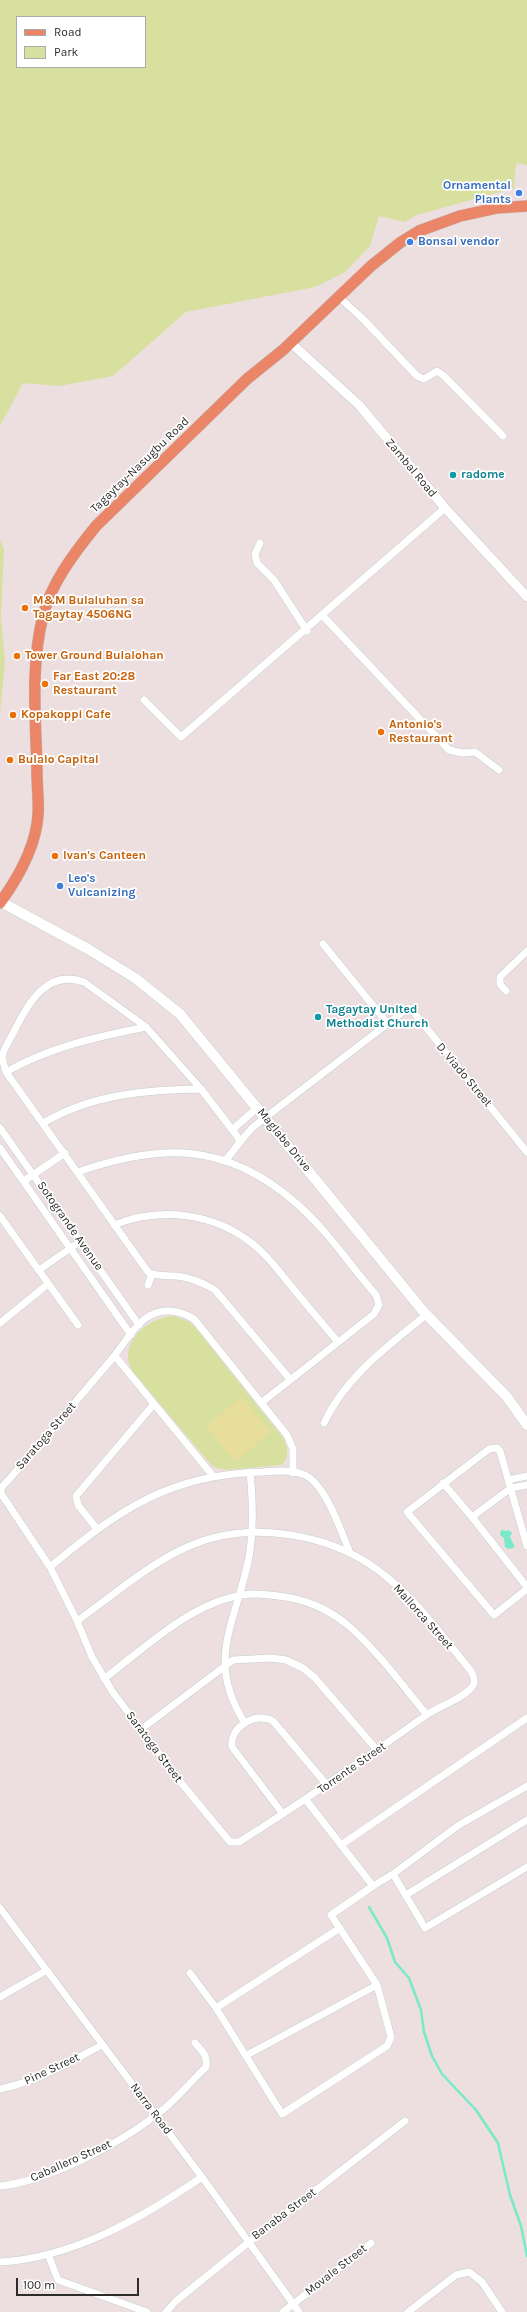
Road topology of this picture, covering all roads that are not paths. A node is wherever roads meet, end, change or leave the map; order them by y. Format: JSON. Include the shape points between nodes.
{"nodes":[{"id":1,"x":527,"y":206,"type":"edge"},
{"id":2,"x":339,"y":297,"type":"junction"},
{"id":3,"x":291,"y":343,"type":"junction"},
{"id":4,"x":503,"y":436,"type":"dead end"},
{"id":5,"x":446,"y":508,"type":"junction"},
{"id":6,"x":260,"y":543,"type":"dead end"},
{"id":7,"x":525,"y":591,"type":"edge"},
{"id":8,"x":323,"y":616,"type":"junction"},
{"id":9,"x":307,"y":630,"type":"junction"},
{"id":10,"x":144,"y":700,"type":"dead end"},
{"id":11,"x":499,"y":770,"type":"dead end"},
{"id":12,"x":0,"y":903,"type":"edge"},
{"id":13,"x":323,"y":944,"type":"dead end"},
{"id":14,"x":527,"y":952,"type":"edge"},
{"id":15,"x":506,"y":991,"type":"dead end"},
{"id":16,"x":388,"y":1024,"type":"junction"},
{"id":17,"x":146,"y":1027,"type":"junction"},
{"id":18,"x":6,"y":1072,"type":"junction"},
{"id":19,"x":201,"y":1089,"type":"junction"},
{"id":20,"x":257,"y":1108,"type":"junction"},
{"id":21,"x":266,"y":1118,"type":"junction"},
{"id":22,"x":43,"y":1123,"type":"junction"},
{"id":23,"x":0,"y":1128,"type":"edge"},
{"id":24,"x":233,"y":1129,"type":"junction"},
{"id":25,"x":240,"y":1142,"type":"junction"},
{"id":26,"x":0,"y":1148,"type":"edge"},
{"id":27,"x":527,"y":1152,"type":"edge"},
{"id":28,"x":65,"y":1153,"type":"junction"},
{"id":29,"x":226,"y":1160,"type":"junction"},
{"id":30,"x":78,"y":1172,"type":"junction"},
{"id":31,"x":33,"y":1175,"type":"junction"},
{"id":32,"x":24,"y":1181,"type":"junction"},
{"id":33,"x":0,"y":1216,"type":"edge"},
{"id":34,"x":114,"y":1225,"type":"junction"},
{"id":35,"x":80,"y":1242,"type":"junction"},
{"id":36,"x":71,"y":1248,"type":"junction"},
{"id":37,"x":39,"y":1270,"type":"junction"},
{"id":38,"x":152,"y":1274,"type":"junction"},
{"id":39,"x":48,"y":1284,"type":"junction"},
{"id":40,"x":148,"y":1285,"type":"dead end"},
{"id":41,"x":426,"y":1315,"type":"junction"},
{"id":42,"x":0,"y":1323,"type":"edge"},
{"id":43,"x":78,"y":1325,"type":"dead end"},
{"id":44,"x":139,"y":1325,"type":"junction"},
{"id":45,"x":131,"y":1335,"type":"junction"},
{"id":46,"x":338,"y":1342,"type":"junction"},
{"id":47,"x":115,"y":1356,"type":"junction"},
{"id":48,"x":290,"y":1380,"type":"junction"},
{"id":49,"x":261,"y":1402,"type":"junction"},
{"id":50,"x":154,"y":1404,"type":"junction"},
{"id":51,"x":324,"y":1424,"type":"dead end"},
{"id":52,"x":527,"y":1425,"type":"edge"},
{"id":53,"x":250,"y":1472,"type":"junction"},
{"id":54,"x":292,"y":1473,"type":"junction"},
{"id":55,"x":212,"y":1476,"type":"junction"},
{"id":56,"x":527,"y":1476,"type":"edge"},
{"id":57,"x":508,"y":1480,"type":"junction"},
{"id":58,"x":443,"y":1483,"type":"junction"},
{"id":59,"x":527,"y":1485,"type":"edge"},
{"id":60,"x":511,"y":1488,"type":"junction"},
{"id":61,"x":472,"y":1517,"type":"junction"},
{"id":62,"x":97,"y":1529,"type":"junction"},
{"id":63,"x":253,"y":1532,"type":"junction"},
{"id":64,"x":527,"y":1546,"type":"edge"},
{"id":65,"x":350,"y":1553,"type":"junction"},
{"id":66,"x":50,"y":1567,"type":"junction"},
{"id":67,"x":527,"y":1588,"type":"edge"},
{"id":68,"x":240,"y":1595,"type":"junction"},
{"id":69,"x":77,"y":1621,"type":"junction"},
{"id":70,"x":224,"y":1665,"type":"junction"},
{"id":71,"x":104,"y":1679,"type":"junction"},
{"id":72,"x":474,"y":1684,"type":"joint"},
{"id":73,"x":427,"y":1715,"type":"junction"},
{"id":74,"x":527,"y":1718,"type":"edge"},
{"id":75,"x":245,"y":1723,"type":"junction"},
{"id":76,"x":140,"y":1730,"type":"junction"},
{"id":77,"x":377,"y":1750,"type":"junction"},
{"id":78,"x":327,"y":1785,"type":"junction"},
{"id":79,"x":527,"y":1786,"type":"edge"},
{"id":80,"x":306,"y":1800,"type":"junction"},
{"id":81,"x":283,"y":1814,"type":"junction"},
{"id":82,"x":527,"y":1820,"type":"edge"},
{"id":83,"x":226,"y":1839,"type":"joint"},
{"id":84,"x":341,"y":1845,"type":"junction"},
{"id":85,"x":527,"y":1868,"type":"edge"},
{"id":86,"x":393,"y":1874,"type":"junction"},
{"id":87,"x":373,"y":1886,"type":"junction"},
{"id":88,"x":406,"y":1895,"type":"junction"},
{"id":89,"x":0,"y":1908,"type":"edge"},
{"id":90,"x":340,"y":1928,"type":"junction"},
{"id":91,"x":47,"y":1970,"type":"junction"},
{"id":92,"x":190,"y":1973,"type":"dead end"},
{"id":93,"x":377,"y":1985,"type":"junction"},
{"id":94,"x":0,"y":1997,"type":"edge"},
{"id":95,"x":216,"y":2008,"type":"junction"},
{"id":96,"x":195,"y":2043,"type":"dead end"},
{"id":97,"x":102,"y":2045,"type":"junction"},
{"id":98,"x":247,"y":2055,"type":"junction"},
{"id":99,"x":0,"y":2089,"type":"edge"},
{"id":100,"x":156,"y":2116,"type":"junction"},
{"id":101,"x":406,"y":2122,"type":"dead end"},
{"id":102,"x":202,"y":2178,"type":"junction"},
{"id":103,"x":0,"y":2186,"type":"edge"},
{"id":104,"x":249,"y":2242,"type":"junction"},
{"id":105,"x":371,"y":2243,"type":"dead end"},
{"id":106,"x":48,"y":2254,"type":"junction"},
{"id":107,"x":0,"y":2262,"type":"edge"},
{"id":108,"x":293,"y":2303,"type":"junction"},
{"id":109,"x":147,"y":2312,"type":"edge"},
{"id":110,"x":166,"y":2312,"type":"edge"},
{"id":111,"x":283,"y":2312,"type":"edge"},
{"id":112,"x":299,"y":2312,"type":"edge"},
{"id":113,"x":408,"y":2312,"type":"edge"},
{"id":114,"x":502,"y":2312,"type":"edge"}],
"edges":[{"from":1,"to":2,"type":"main road","name":"Tagaytay-Nasugbu Road","via":[[497,208],[460,216],[419,231],[400,242]]},
{"from":2,"to":3,"type":"main road","name":"Tagaytay-Nasugbu Road"},
{"from":2,"to":4,"type":"street","via":[[417,376],[424,379],[436,371],[444,376]]},
{"from":3,"to":5,"type":"street","name":"Zambal Road","via":[[359,405]]},
{"from":3,"to":12,"type":"main road","name":"Tagaytay-Nasugbu Road","via":[[247,379],[96,526],[81,544],[56,584],[43,615],[36,666],[38,815],[29,852]]},
{"from":5,"to":7,"type":"street","name":"Zambal Road"},
{"from":5,"to":8,"type":"street"},
{"from":6,"to":9,"type":"street","via":[[255,554],[257,563],[274,580]]},
{"from":8,"to":9,"type":"street"},
{"from":8,"to":11,"type":"street","via":[[449,750],[462,754],[475,752]]},
{"from":9,"to":10,"type":"street","via":[[181,737]]},
{"from":12,"to":20,"type":"main road","name":"Maglabe Drive","via":[[88,949],[135,978],[180,1014]]},
{"from":13,"to":16,"type":"street"},
{"from":14,"to":15,"type":"street","via":[[500,978],[500,984]]},
{"from":16,"to":21,"type":"street","name":"D. Viado Street"},
{"from":16,"to":27,"type":"street","name":"D. Viado Street","via":[[406,1008],[411,1009]]},
{"from":17,"to":18,"type":"street","via":[[58,1047]]},
{"from":17,"to":18,"type":"street","via":[[84,982],[74,978],[51,981],[34,998],[4,1050],[2,1058]]},
{"from":17,"to":19,"type":"street"},
{"from":18,"to":22,"type":"street"},
{"from":19,"to":22,"type":"street","via":[[126,1093],[78,1106]]},
{"from":19,"to":24,"type":"street"},
{"from":20,"to":21,"type":"main road","name":"Maglabe Drive"},
{"from":20,"to":24,"type":"street"},
{"from":21,"to":25,"type":"street","name":"D. Viado Street","via":[[253,1127]]},
{"from":21,"to":41,"type":"main road","name":"Maglabe Drive"},
{"from":22,"to":28,"type":"street"},
{"from":23,"to":31,"type":"street","name":"Sotogrande Avenue"},
{"from":24,"to":25,"type":"street"},
{"from":25,"to":29,"type":"street","name":"D. Viado Street"},
{"from":26,"to":32,"type":"street","name":"Sotogrande Avenue"},
{"from":28,"to":30,"type":"street"},
{"from":28,"to":31,"type":"street"},
{"from":29,"to":30,"type":"street","via":[[183,1152],[162,1152],[119,1158]]},
{"from":29,"to":46,"type":"street","via":[[263,1180],[297,1204],[376,1295],[378,1310]]},
{"from":30,"to":34,"type":"street"},
{"from":31,"to":32,"type":"street"},
{"from":31,"to":35,"type":"street","name":"Sotogrande Avenue"},
{"from":32,"to":36,"type":"street","name":"Sotogrande Avenue"},
{"from":33,"to":37,"type":"street"},
{"from":34,"to":38,"type":"street","via":[[141,1264]]},
{"from":34,"to":46,"type":"street","via":[[134,1218],[175,1214],[213,1222],[241,1235],[269,1260]]},
{"from":35,"to":36,"type":"street"},
{"from":35,"to":44,"type":"street","name":"Sotogrande Avenue"},
{"from":36,"to":37,"type":"street"},
{"from":36,"to":45,"type":"street","name":"Sotogrande Avenue"},
{"from":37,"to":39,"type":"street"},
{"from":38,"to":40,"type":"street"},
{"from":38,"to":48,"type":"street","via":[[186,1277],[215,1290]]},
{"from":39,"to":42,"type":"street"},
{"from":39,"to":43,"type":"street"},
{"from":41,"to":51,"type":"street","via":[[361,1369],[333,1403]]},
{"from":41,"to":52,"type":"main road","name":"Maglabe Drive","via":[[507,1397]]},
{"from":44,"to":45,"type":"street","name":"Saratoga Street"},
{"from":44,"to":49,"type":"street","name":"Saratoga Street","via":[[153,1314],[165,1311],[176,1311],[194,1319]]},
{"from":45,"to":47,"type":"street","name":"Saratoga Street"},
{"from":46,"to":48,"type":"street"},
{"from":47,"to":50,"type":"street"},
{"from":47,"to":66,"type":"street","name":"Saratoga Street","via":[[2,1486],[0,1492]]},
{"from":48,"to":49,"type":"street"},
{"from":49,"to":54,"type":"street","name":"Saratoga Street","via":[[291,1442]]},
{"from":50,"to":55,"type":"street"},
{"from":50,"to":62,"type":"street","via":[[76,1496],[78,1505]]},
{"from":53,"to":54,"type":"street"},
{"from":53,"to":55,"type":"street"},
{"from":53,"to":63,"type":"street"},
{"from":54,"to":65,"type":"street","via":[[309,1477],[317,1484]]},
{"from":55,"to":62,"type":"street","via":[[186,1481],[158,1492]]},
{"from":56,"to":57,"type":"street"},
{"from":57,"to":58,"type":"street","via":[[500,1451],[493,1448]]},
{"from":57,"to":60,"type":"street"},
{"from":58,"to":61,"type":"street"},
{"from":58,"to":67,"type":"street","via":[[408,1512],[494,1615]]},
{"from":59,"to":60,"type":"street"},
{"from":60,"to":61,"type":"street"},
{"from":60,"to":64,"type":"street"},
{"from":61,"to":67,"type":"street"},
{"from":62,"to":66,"type":"street"},
{"from":63,"to":65,"type":"street","name":"Mallorca Street","via":[[302,1538]]},
{"from":63,"to":68,"type":"street"},
{"from":63,"to":69,"type":"street","name":"Mallorca Street","via":[[205,1541],[180,1551],[150,1568]]},
{"from":65,"to":72,"type":"street","name":"Mallorca Street","via":[[388,1578],[407,1595],[471,1671]]},
{"from":66,"to":69,"type":"street","name":"Saratoga Street"},
{"from":68,"to":70,"type":"street","via":[[226,1638]]},
{"from":68,"to":71,"type":"street","via":[[193,1613]]},
{"from":68,"to":73,"type":"street","via":[[291,1598],[306,1602],[338,1618],[360,1636]]},
{"from":69,"to":71,"type":"street","name":"Saratoga Street"},
{"from":70,"to":75,"type":"street","via":[[228,1690]]},
{"from":70,"to":76,"type":"street"},
{"from":70,"to":77,"type":"street","via":[[233,1660],[272,1658],[286,1660],[303,1668],[328,1692]]},
{"from":71,"to":76,"type":"street","name":"Saratoga Street"},
{"from":72,"to":73,"type":"street","name":"Torrente Street","via":[[468,1691]]},
{"from":73,"to":77,"type":"street","name":"Torrente Street"},
{"from":74,"to":84,"type":"street"},
{"from":75,"to":78,"type":"street","via":[[261,1717],[273,1722]]},
{"from":75,"to":81,"type":"street","via":[[232,1738],[232,1747]]},
{"from":76,"to":83,"type":"street","name":"Saratoga Street"},
{"from":77,"to":78,"type":"street","name":"Torrente Street"},
{"from":78,"to":80,"type":"street","name":"Torrente Street"},
{"from":79,"to":86,"type":"street","via":[[459,1825]]},
{"from":80,"to":81,"type":"street","name":"Torrente Street"},
{"from":80,"to":84,"type":"street"},
{"from":81,"to":83,"type":"street","name":"Torrente Street","via":[[239,1842],[234,1843]]},
{"from":82,"to":88,"type":"street"},
{"from":84,"to":87,"type":"street"},
{"from":85,"to":88,"type":"street","via":[[426,1928]]},
{"from":86,"to":87,"type":"street"},
{"from":86,"to":88,"type":"street"},
{"from":87,"to":90,"type":"street","via":[[332,1915]]},
{"from":89,"to":91,"type":"street","name":"Narra Road"},
{"from":90,"to":93,"type":"street"},
{"from":90,"to":95,"type":"street"},
{"from":91,"to":94,"type":"street"},
{"from":91,"to":97,"type":"street","name":"Narra Road"},
{"from":92,"to":95,"type":"street"},
{"from":93,"to":98,"type":"street"},
{"from":93,"to":98,"type":"street","via":[[391,2037],[387,2046],[282,2114]]},
{"from":95,"to":98,"type":"street"},
{"from":96,"to":100,"type":"street","name":"Caballero Street","via":[[205,2055],[206,2067]]},
{"from":97,"to":99,"type":"street","name":"Pine Street","via":[[56,2070]]},
{"from":97,"to":100,"type":"street","name":"Narra Road"},
{"from":100,"to":102,"type":"street","name":"Narra Road"},
{"from":100,"to":103,"type":"street","name":"Caballero Street","via":[[102,2150],[72,2164],[20,2184]]},
{"from":101,"to":104,"type":"street","name":"Banaba Street"},
{"from":102,"to":104,"type":"street","name":"Narra Road"},
{"from":102,"to":106,"type":"street","via":[[134,2220]]},
{"from":104,"to":108,"type":"street","name":"Narra Road"},
{"from":104,"to":110,"type":"street","name":"Banaba Street"},
{"from":105,"to":108,"type":"street","name":"Movale Street"},
{"from":106,"to":107,"type":"street"},
{"from":106,"to":109,"type":"street","via":[[58,2280]]},
{"from":108,"to":111,"type":"street","name":"Movale Street"},
{"from":108,"to":112,"type":"street","name":"Narra Road"},
{"from":113,"to":114,"type":"street","via":[[456,2275],[469,2272],[482,2282]]}]}
